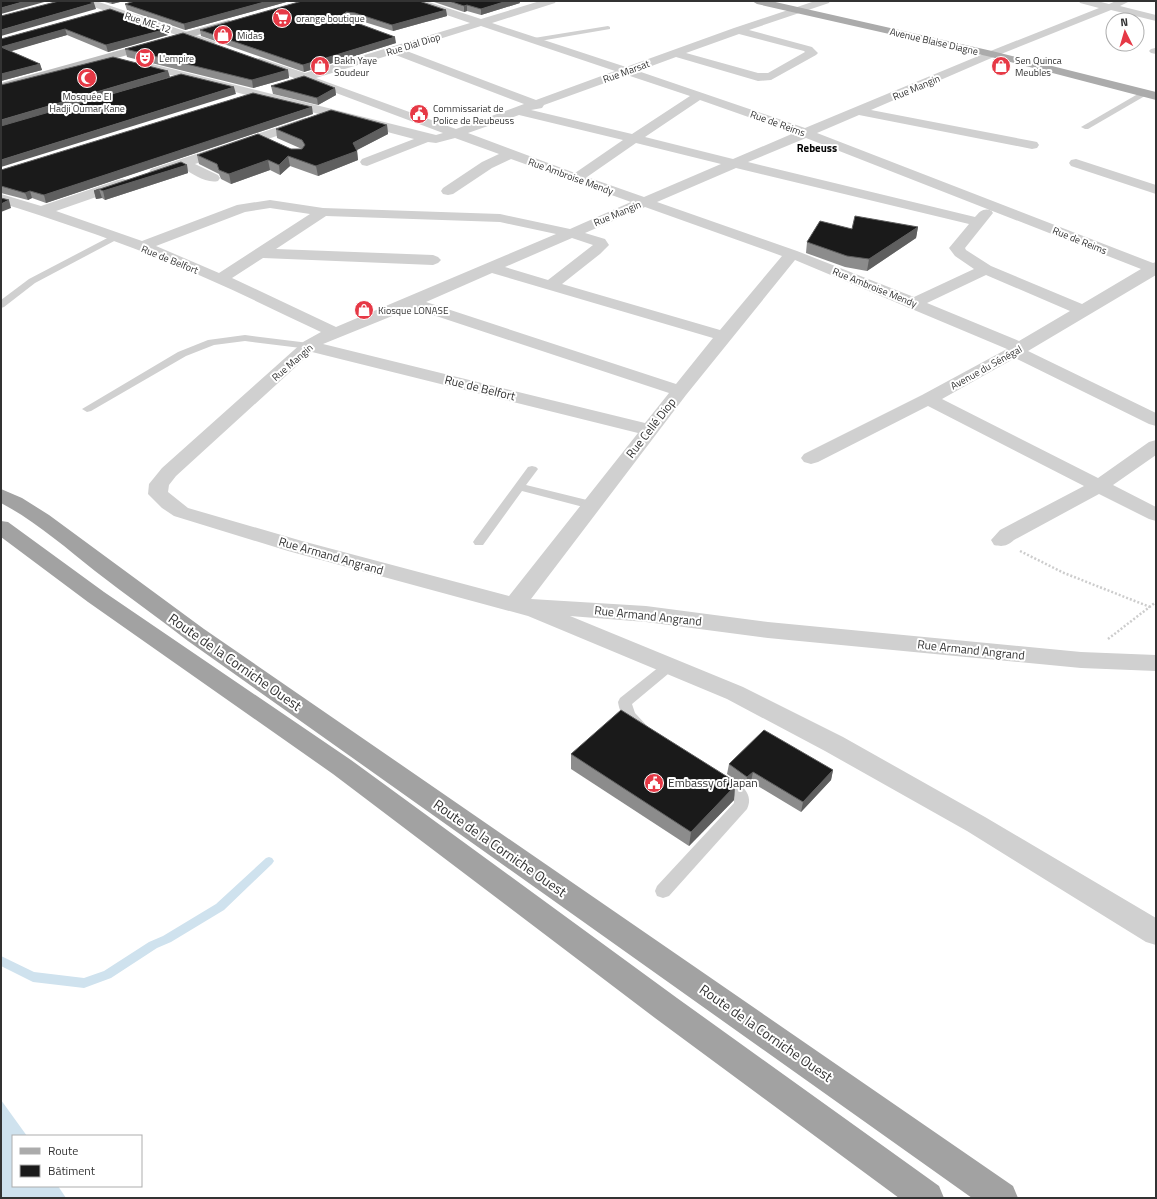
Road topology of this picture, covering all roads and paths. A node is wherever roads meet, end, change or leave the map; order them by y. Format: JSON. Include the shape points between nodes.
{"nodes":[{"id":1,"x":86,"y":1,"type":"edge"},
{"id":2,"x":416,"y":1,"type":"edge"},
{"id":3,"x":551,"y":1,"type":"edge"},
{"id":4,"x":757,"y":1,"type":"edge"},
{"id":5,"x":825,"y":1,"type":"edge"},
{"id":6,"x":1084,"y":1,"type":"edge"},
{"id":7,"x":1125,"y":1,"type":"edge"},
{"id":8,"x":126,"y":5,"type":"edge"},
{"id":9,"x":1110,"y":7,"type":"junction"},
{"id":10,"x":112,"y":10,"type":"junction"},
{"id":11,"x":797,"y":10,"type":"junction"},
{"id":12,"x":97,"y":14,"type":"edge"},
{"id":13,"x":1156,"y":18,"type":"edge"},
{"id":14,"x":240,"y":20,"type":"edge"},
{"id":15,"x":481,"y":23,"type":"junction"},
{"id":16,"x":608,"y":28,"type":"dead end"},
{"id":17,"x":738,"y":30,"type":"junction"},
{"id":18,"x":188,"y":35,"type":"junction"},
{"id":19,"x":393,"y":37,"type":"edge"},
{"id":20,"x":534,"y":40,"type":"junction"},
{"id":21,"x":413,"y":44,"type":"junction"},
{"id":22,"x":225,"y":48,"type":"edge"},
{"id":23,"x":394,"y":50,"type":"junction"},
{"id":24,"x":675,"y":53,"type":"junction"},
{"id":25,"x":992,"y":54,"type":"junction"},
{"id":26,"x":247,"y":56,"type":"edge"},
{"id":27,"x":109,"y":57,"type":"junction"},
{"id":28,"x":625,"y":72,"type":"junction"},
{"id":29,"x":186,"y":76,"type":"junction"},
{"id":30,"x":306,"y":77,"type":"junction"},
{"id":31,"x":171,"y":81,"type":"edge"},
{"id":32,"x":1,"y":87,"type":"edge"},
{"id":33,"x":253,"y":94,"type":"junction"},
{"id":34,"x":1151,"y":94,"type":"edge"},
{"id":35,"x":699,"y":95,"type":"junction"},
{"id":36,"x":230,"y":101,"type":"edge"},
{"id":37,"x":538,"y":105,"type":"junction"},
{"id":38,"x":858,"y":111,"type":"junction"},
{"id":39,"x":519,"y":112,"type":"junction"},
{"id":40,"x":331,"y":114,"type":"junction"},
{"id":41,"x":1086,"y":127,"type":"dead end"},
{"id":42,"x":806,"y":133,"type":"junction"},
{"id":43,"x":457,"y":134,"type":"junction"},
{"id":44,"x":260,"y":138,"type":"junction"},
{"id":45,"x":427,"y":138,"type":"junction"},
{"id":46,"x":634,"y":138,"type":"junction"},
{"id":47,"x":1032,"y":145,"type":"dead end"},
{"id":48,"x":279,"y":146,"type":"edge"},
{"id":49,"x":510,"y":154,"type":"junction"},
{"id":50,"x":367,"y":162,"type":"dead end"},
{"id":51,"x":183,"y":163,"type":"junction"},
{"id":52,"x":735,"y":163,"type":"junction"},
{"id":53,"x":1076,"y":163,"type":"dead end"},
{"id":54,"x":213,"y":178,"type":"edge"},
{"id":55,"x":576,"y":178,"type":"junction"},
{"id":56,"x":1156,"y":190,"type":"edge"},
{"id":57,"x":448,"y":191,"type":"dead end"},
{"id":58,"x":1,"y":198,"type":"edge"},
{"id":59,"x":643,"y":202,"type":"junction"},
{"id":60,"x":994,"y":206,"type":"junction"},
{"id":61,"x":41,"y":211,"type":"junction"},
{"id":62,"x":323,"y":212,"type":"junction"},
{"id":63,"x":978,"y":222,"type":"junction"},
{"id":64,"x":570,"y":233,"type":"junction"},
{"id":65,"x":114,"y":237,"type":"junction"},
{"id":66,"x":141,"y":247,"type":"junction"},
{"id":67,"x":260,"y":253,"type":"junction"},
{"id":68,"x":792,"y":254,"type":"junction"},
{"id":69,"x":433,"y":260,"type":"dead end"},
{"id":70,"x":491,"y":268,"type":"junction"},
{"id":71,"x":986,"y":269,"type":"junction"},
{"id":72,"x":1155,"y":269,"type":"edge"},
{"id":73,"x":220,"y":279,"type":"junction"},
{"id":74,"x":549,"y":286,"type":"junction"},
{"id":75,"x":411,"y":302,"type":"junction"},
{"id":76,"x":914,"y":303,"type":"junction"},
{"id":77,"x":1,"y":305,"type":"edge"},
{"id":78,"x":1083,"y":311,"type":"junction"},
{"id":79,"x":334,"y":332,"type":"junction"},
{"id":80,"x":724,"y":336,"type":"junction"},
{"id":81,"x":309,"y":346,"type":"junction"},
{"id":82,"x":1017,"y":350,"type":"junction"},
{"id":83,"x":680,"y":391,"type":"junction"},
{"id":84,"x":928,"y":399,"type":"junction"},
{"id":85,"x":87,"y":409,"type":"dead end"},
{"id":86,"x":1156,"y":420,"type":"edge"},
{"id":87,"x":650,"y":430,"type":"junction"},
{"id":88,"x":1156,"y":446,"type":"edge"},
{"id":89,"x":811,"y":458,"type":"dead end"},
{"id":90,"x":532,"y":469,"type":"dead end"},
{"id":91,"x":1099,"y":486,"type":"junction"},
{"id":92,"x":519,"y":487,"type":"junction"},
{"id":93,"x":158,"y":494,"type":"joint"},
{"id":94,"x":1,"y":495,"type":"edge"},
{"id":95,"x":591,"y":505,"type":"junction"},
{"id":96,"x":1156,"y":516,"type":"edge"},
{"id":97,"x":1,"y":527,"type":"edge"},
{"id":98,"x":1001,"y":540,"type":"joint"},
{"id":99,"x":479,"y":542,"type":"dead end"},
{"id":100,"x":1156,"y":602,"type":"edge"},
{"id":101,"x":514,"y":606,"type":"junction"},
{"id":102,"x":1150,"y":607,"type":"junction"},
{"id":103,"x":1081,"y":660,"type":"junction"},
{"id":104,"x":1156,"y":663,"type":"edge"},
{"id":105,"x":669,"y":666,"type":"junction"},
{"id":106,"x":653,"y":735,"type":"edge"},
{"id":107,"x":706,"y":770,"type":"edge"},
{"id":108,"x":664,"y":891,"type":"dead end"},
{"id":109,"x":1156,"y":933,"type":"edge"},
{"id":110,"x":927,"y":1198,"type":"edge"},
{"id":111,"x":1001,"y":1198,"type":"edge"}],
"edges":[{"from":1,"to":10,"type":"street","name":"Rue ME-12"},
{"from":2,"to":15,"type":"street","name":"Rue de Reims"},
{"from":3,"to":15,"type":"street","name":"Rue Dial Diop"},
{"from":4,"to":11,"type":"main road","name":"Avenue Blaise Diagne"},
{"from":5,"to":11,"type":"street","name":"Rue Marsat"},
{"from":6,"to":9,"type":"street"},
{"from":7,"to":9,"type":"street","name":"Rue Mangin"},
{"from":8,"to":10,"type":"street"},
{"from":9,"to":13,"type":"street"},
{"from":9,"to":25,"type":"street","name":"Rue Mangin"},
{"from":10,"to":12,"type":"street"},
{"from":10,"to":18,"type":"street","name":"Rue ME-12"},
{"from":11,"to":17,"type":"street","name":"Rue Marsat"},
{"from":11,"to":25,"type":"main road","name":"Avenue Blaise Diagne"},
{"from":14,"to":18,"type":"main road"},
{"from":15,"to":20,"type":"street","name":"Rue de Reims"},
{"from":15,"to":21,"type":"street","name":"Rue Dial Diop"},
{"from":16,"to":20,"type":"lane"},
{"from":17,"to":24,"type":"street","name":"Rue Marsat"},
{"from":17,"to":24,"type":"street","via":[[808,49],[812,53],[771,76],[758,77]]},
{"from":18,"to":22,"type":"street"},
{"from":18,"to":27,"type":"main road"},
{"from":19,"to":21,"type":"street"},
{"from":20,"to":28,"type":"street","name":"Rue de Reims"},
{"from":21,"to":23,"type":"street","name":"Rue Dial Diop"},
{"from":23,"to":30,"type":"street","name":"Rue Dial Diop"},
{"from":23,"to":37,"type":"street"},
{"from":24,"to":28,"type":"street","name":"Rue Marsat"},
{"from":25,"to":34,"type":"main road","name":"Avenue Blaise Diagne"},
{"from":25,"to":38,"type":"street","name":"Rue Mangin"},
{"from":26,"to":30,"type":"street","name":"Rue Ambroise Mendy"},
{"from":27,"to":29,"type":"street"},
{"from":27,"to":32,"type":"main road"},
{"from":28,"to":35,"type":"street","name":"Rue de Reims"},
{"from":28,"to":37,"type":"street","name":"Rue Marsat"},
{"from":29,"to":31,"type":"lane"},
{"from":29,"to":33,"type":"street"},
{"from":30,"to":33,"type":"street","name":"Rue Dial Diop"},
{"from":30,"to":43,"type":"street","name":"Rue Ambroise Mendy"},
{"from":33,"to":36,"type":"street","name":"Rue Dial Diop"},
{"from":33,"to":40,"type":"street"},
{"from":34,"to":41,"type":"lane"},
{"from":35,"to":42,"type":"street","name":"Rue de Reims"},
{"from":35,"to":46,"type":"street"},
{"from":37,"to":39,"type":"street","name":"Rue Marsat"},
{"from":38,"to":42,"type":"street","name":"Rue Mangin"},
{"from":38,"to":47,"type":"street"},
{"from":39,"to":43,"type":"street","name":"Rue Marsat"},
{"from":39,"to":46,"type":"street"},
{"from":40,"to":44,"type":"street"},
{"from":40,"to":45,"type":"street"},
{"from":42,"to":52,"type":"street","name":"Rue Mangin"},
{"from":42,"to":60,"type":"street","name":"Rue de Reims"},
{"from":43,"to":45,"type":"street","name":"Rue Marsat","via":[[436,139]]},
{"from":43,"to":49,"type":"street","name":"Rue Ambroise Mendy"},
{"from":44,"to":48,"type":"street"},
{"from":44,"to":51,"type":"street"},
{"from":45,"to":50,"type":"street"},
{"from":46,"to":52,"type":"street"},
{"from":46,"to":55,"type":"street"},
{"from":49,"to":55,"type":"street","name":"Rue Ambroise Mendy"},
{"from":49,"to":57,"type":"street","via":[[487,165]]},
{"from":51,"to":54,"type":"street"},
{"from":51,"to":61,"type":"street"},
{"from":52,"to":59,"type":"street","name":"Rue Mangin"},
{"from":52,"to":63,"type":"street"},
{"from":53,"to":56,"type":"street"},
{"from":55,"to":59,"type":"street","name":"Rue Ambroise Mendy"},
{"from":58,"to":61,"type":"street","name":"Rue de Belfort"},
{"from":59,"to":64,"type":"street","name":"Rue Mangin"},
{"from":59,"to":68,"type":"street","name":"Rue Ambroise Mendy"},
{"from":60,"to":63,"type":"street"},
{"from":60,"to":72,"type":"street","name":"Rue de Reims"},
{"from":61,"to":65,"type":"street","name":"Rue de Belfort"},
{"from":62,"to":64,"type":"street","via":[[500,218]]},
{"from":62,"to":66,"type":"street","via":[[282,205],[253,206]]},
{"from":62,"to":67,"type":"street"},
{"from":63,"to":71,"type":"street","via":[[957,248],[960,253]]},
{"from":64,"to":70,"type":"street","name":"Rue Mangin"},
{"from":64,"to":74,"type":"street","via":[[595,240],[601,245]]},
{"from":65,"to":66,"type":"street","name":"Rue de Belfort"},
{"from":65,"to":77,"type":"lane","via":[[37,278]]},
{"from":66,"to":73,"type":"street","name":"Rue de Belfort"},
{"from":67,"to":69,"type":"street"},
{"from":67,"to":73,"type":"street"},
{"from":68,"to":76,"type":"street","name":"Rue Ambroise Mendy"},
{"from":68,"to":80,"type":"street","name":"Rue Cellé Diop"},
{"from":70,"to":74,"type":"street"},
{"from":70,"to":75,"type":"street","name":"Rue Mangin"},
{"from":71,"to":76,"type":"street"},
{"from":71,"to":78,"type":"street"},
{"from":72,"to":78,"type":"street","name":"Avenue du Sénégal"},
{"from":73,"to":79,"type":"street","name":"Rue de Belfort"},
{"from":74,"to":80,"type":"street"},
{"from":75,"to":79,"type":"street","name":"Rue Mangin"},
{"from":75,"to":83,"type":"street"},
{"from":76,"to":82,"type":"street","name":"Rue Ambroise Mendy"},
{"from":78,"to":82,"type":"street","name":"Avenue du Sénégal"},
{"from":79,"to":81,"type":"street","name":"Rue Mangin"},
{"from":80,"to":83,"type":"street","name":"Rue Cellé Diop"},
{"from":81,"to":85,"type":"lane","via":[[245,338],[212,342],[182,354]]},
{"from":81,"to":87,"type":"street","name":"Rue de Belfort"},
{"from":81,"to":93,"type":"street","name":"Rue Mangin","via":[[169,472],[159,484]]},
{"from":82,"to":84,"type":"street","name":"Avenue du Sénégal"},
{"from":82,"to":86,"type":"street","name":"Rue Ambroise Mendy"},
{"from":83,"to":87,"type":"street","name":"Rue Cellé Diop"},
{"from":84,"to":89,"type":"street","name":"Avenue du Sénégal"},
{"from":84,"to":91,"type":"street"},
{"from":87,"to":95,"type":"street","name":"Rue Cellé Diop"},
{"from":88,"to":91,"type":"street"},
{"from":90,"to":92,"type":"lane"},
{"from":91,"to":96,"type":"street"},
{"from":91,"to":98,"type":"street"},
{"from":92,"to":95,"type":"lane"},
{"from":92,"to":99,"type":"lane"},
{"from":93,"to":101,"type":"street","name":"Rue Armand Angrand","via":[[169,504],[189,514],[309,551]]},
{"from":94,"to":111,"type":"highway","name":"Route de la Corniche Ouest","via":[[68,538],[196,635]]},
{"from":95,"to":101,"type":"street","name":"Rue Cellé Diop"},
{"from":97,"to":110,"type":"highway","name":"Route de la Corniche Ouest","via":[[96,597],[342,767]]},
{"from":98,"to":102,"type":"path","via":[[1064,574]]},
{"from":100,"to":102,"type":"path"},
{"from":101,"to":103,"type":"street","name":"Rue Armand Angrand","via":[[646,614],[768,630]]},
{"from":101,"to":105,"type":"street","via":[[536,611]]},
{"from":102,"to":103,"type":"path"},
{"from":103,"to":104,"type":"street","name":"Rue Armand Angrand"},
{"from":105,"to":106,"type":"lane","via":[[625,702],[627,712],[634,722]]},
{"from":105,"to":109,"type":"street","via":[[734,693],[834,744],[976,824]]},
{"from":107,"to":108,"type":"lane","via":[[739,791],[743,799],[742,806]]}]}
